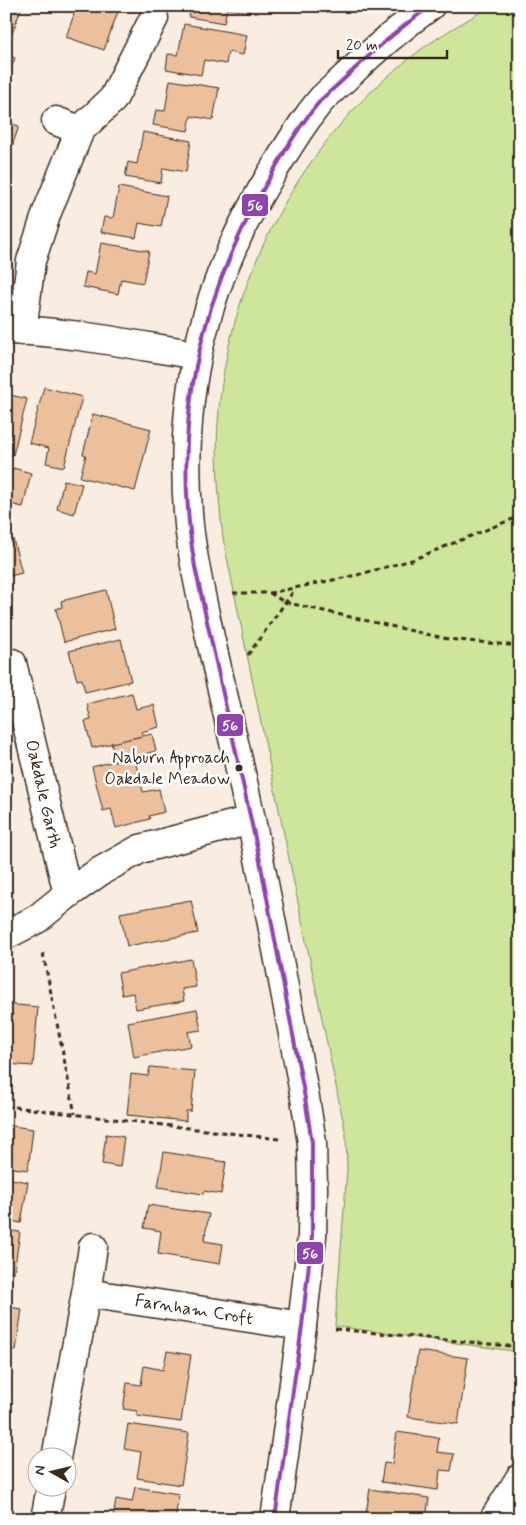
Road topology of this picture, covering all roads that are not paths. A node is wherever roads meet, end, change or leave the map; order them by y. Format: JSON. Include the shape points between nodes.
{"nodes":[{"id":1,"x":430,"y":6,"type":"edge"},
{"id":2,"x":154,"y":18,"type":"dead end"},
{"id":3,"x":14,"y":330,"type":"edge"},
{"id":4,"x":197,"y":355,"type":"junction"},
{"id":5,"x":12,"y":663,"type":"dead end"},
{"id":6,"x":251,"y":820,"type":"junction"},
{"id":7,"x":68,"y":894,"type":"junction"},
{"id":8,"x":6,"y":935,"type":"edge"},
{"id":9,"x":93,"y":1247,"type":"dead end"},
{"id":10,"x":86,"y":1293,"type":"junction"},
{"id":11,"x":302,"y":1326,"type":"junction"},
{"id":12,"x":58,"y":1448,"type":"edge"},
{"id":13,"x":520,"y":1478,"type":"edge"},
{"id":14,"x":49,"y":1498,"type":"edge"},
{"id":15,"x":45,"y":1519,"type":"edge"},
{"id":16,"x":275,"y":1519,"type":"edge"},
{"id":17,"x":494,"y":1519,"type":"edge"}],
"edges":[{"from":1,"to":4,"type":"street","via":[[371,53],[322,99],[286,150],[253,202],[227,255],[209,305]]},
{"from":2,"to":3,"type":"street","via":[[113,99],[68,126]]},
{"from":3,"to":4,"type":"street","via":[[101,339]]},
{"from":4,"to":6,"type":"street","via":[[188,411],[189,527],[201,596]]},
{"from":5,"to":7,"type":"street","name":"Oakdale Garth"},
{"from":6,"to":7,"type":"street","via":[[140,850],[99,872]]},
{"from":6,"to":11,"type":"street","via":[[306,1098],[312,1144],[312,1236]]},
{"from":7,"to":8,"type":"street","via":[[37,919]]},
{"from":9,"to":10,"type":"street"},
{"from":10,"to":11,"type":"street","name":"Farnham Croft"},
{"from":10,"to":12,"type":"street"},
{"from":11,"to":16,"type":"street"},
{"from":13,"to":17,"type":"street"},
{"from":14,"to":15,"type":"street"}]}
